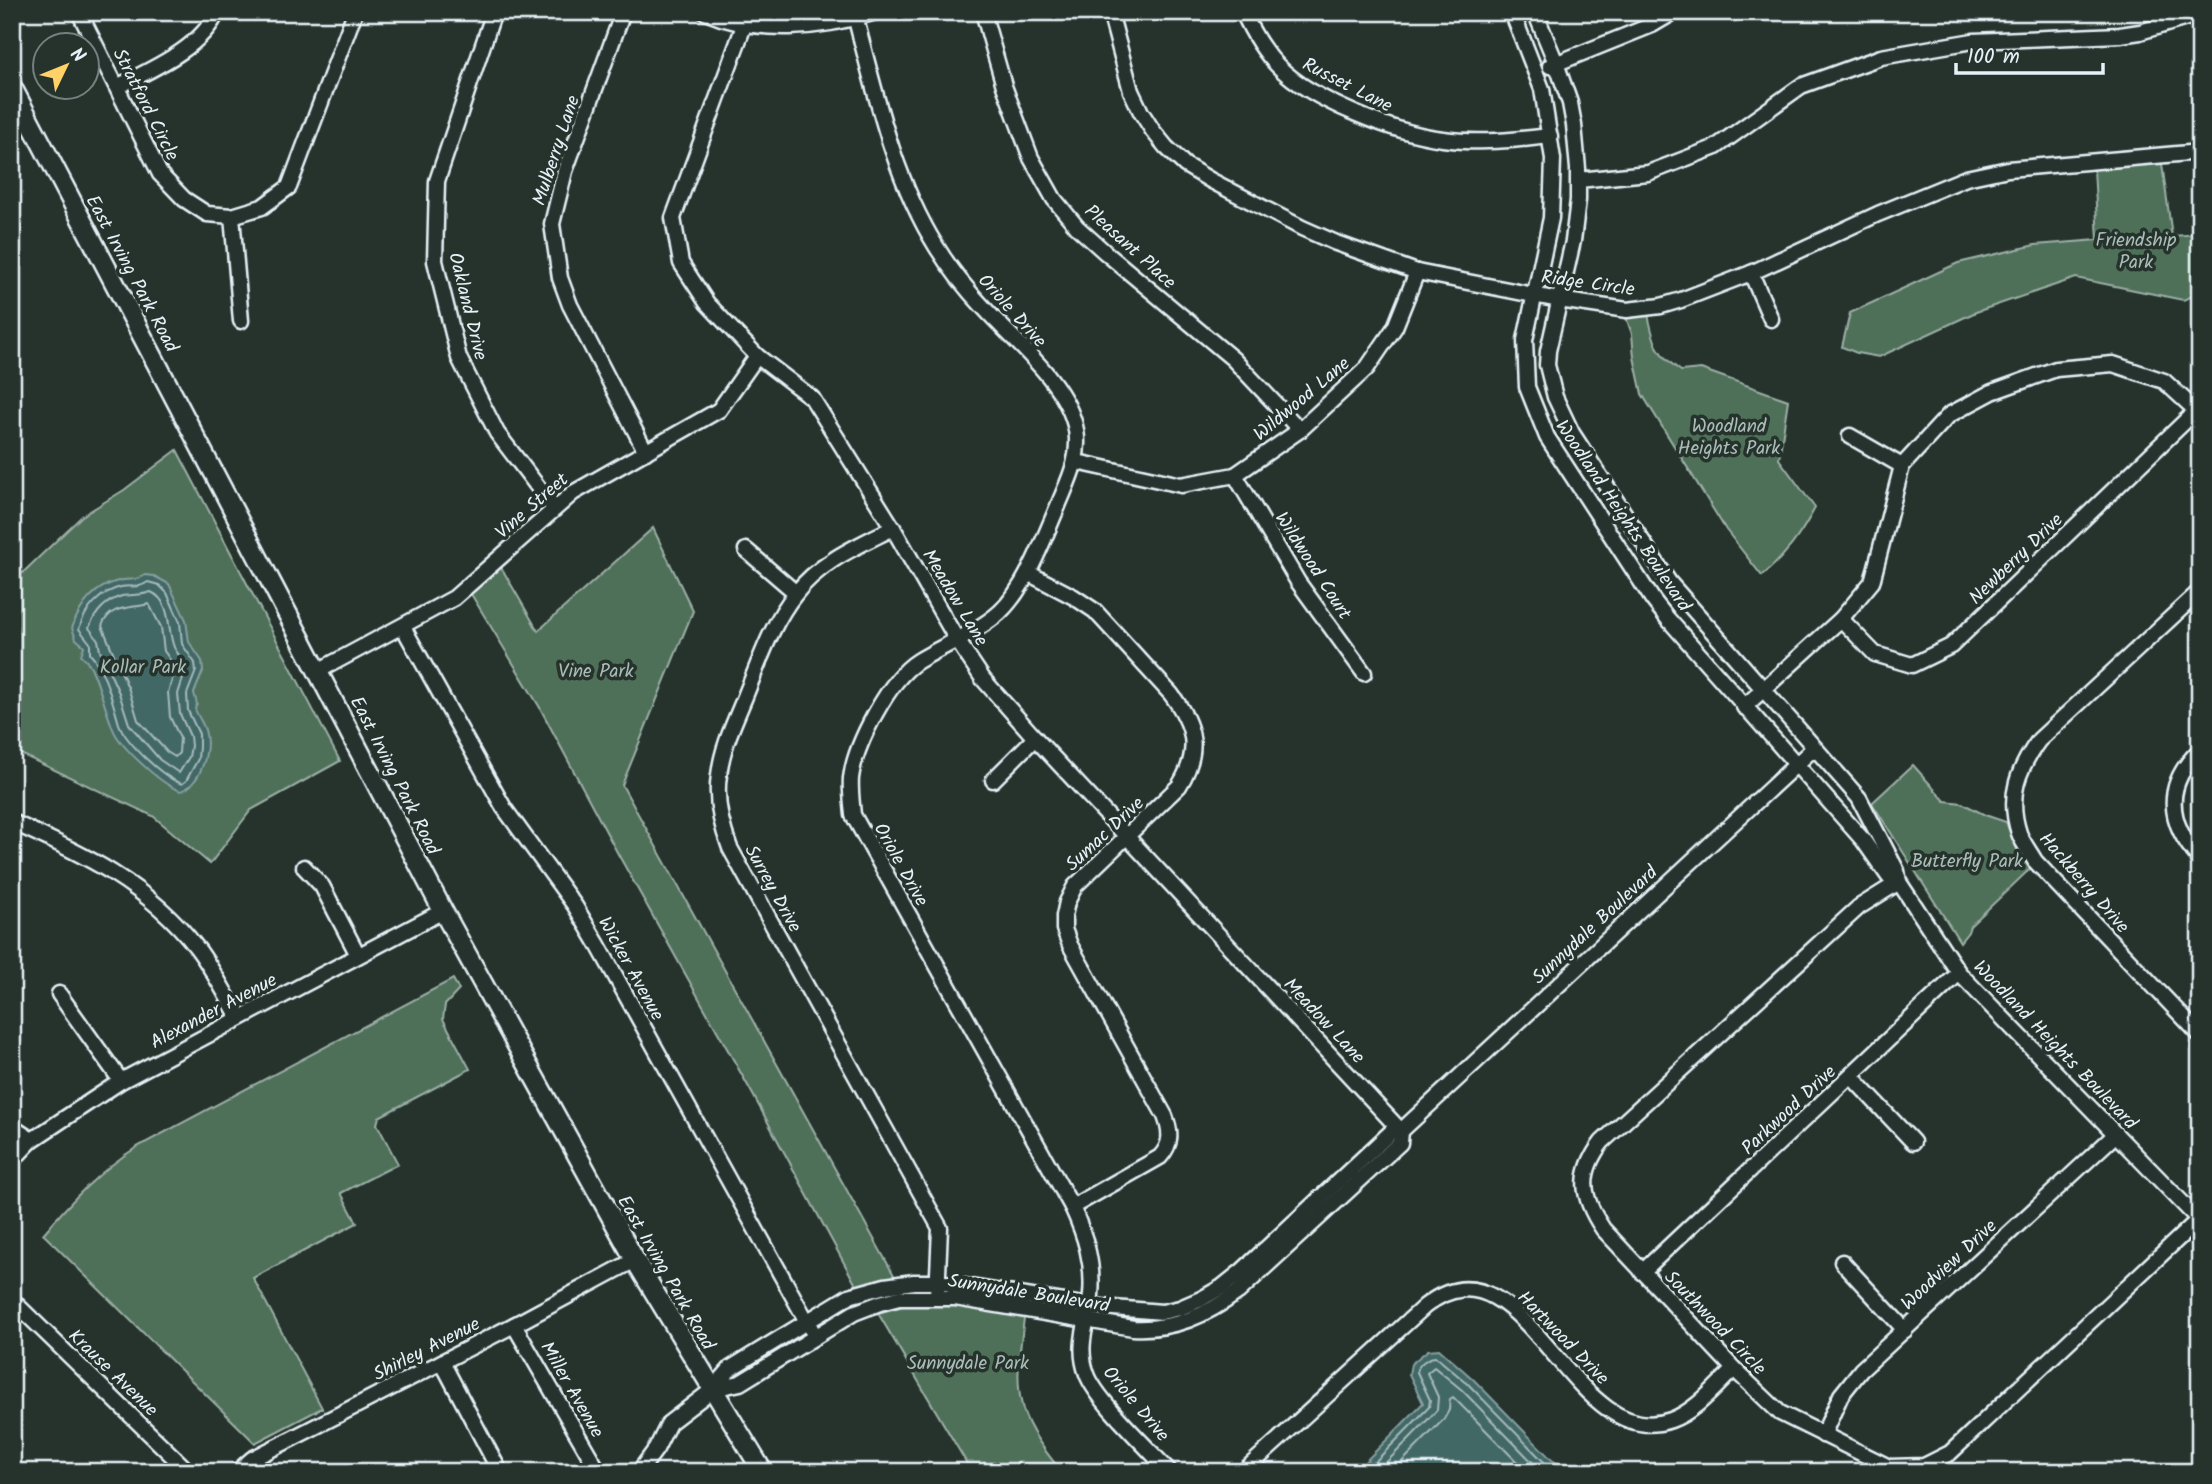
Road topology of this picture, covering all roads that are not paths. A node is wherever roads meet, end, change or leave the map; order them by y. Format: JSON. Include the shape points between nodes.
{"nodes":[{"id":1,"x":79,"y":12,"type":"edge"},
{"id":2,"x":217,"y":12,"type":"edge"},
{"id":3,"x":355,"y":12,"type":"edge"},
{"id":4,"x":494,"y":12,"type":"edge"},
{"id":5,"x":623,"y":12,"type":"edge"},
{"id":6,"x":705,"y":12,"type":"edge"},
{"id":7,"x":876,"y":12,"type":"edge"},
{"id":8,"x":982,"y":12,"type":"edge"},
{"id":9,"x":1110,"y":12,"type":"edge"},
{"id":10,"x":1243,"y":12,"type":"edge"},
{"id":11,"x":1512,"y":12,"type":"edge"},
{"id":12,"x":1535,"y":12,"type":"edge"},
{"id":13,"x":1674,"y":12,"type":"edge"},
{"id":14,"x":2200,"y":14,"type":"edge"},
{"id":15,"x":855,"y":15,"type":"edge"},
{"id":16,"x":747,"y":18,"type":"edge"},
{"id":17,"x":1556,"y":63,"type":"junction"},
{"id":18,"x":1536,"y":71,"type":"junction"},
{"id":19,"x":12,"y":87,"type":"edge"},
{"id":20,"x":117,"y":88,"type":"junction"},
{"id":21,"x":1550,"y":136,"type":"junction"},
{"id":22,"x":2200,"y":152,"type":"edge"},
{"id":23,"x":1578,"y":180,"type":"junction"},
{"id":24,"x":232,"y":216,"type":"junction"},
{"id":25,"x":1417,"y":272,"type":"junction"},
{"id":26,"x":1751,"y":274,"type":"junction"},
{"id":27,"x":1534,"y":294,"type":"junction"},
{"id":28,"x":1559,"y":300,"type":"junction"},
{"id":29,"x":1771,"y":319,"type":"dead end"},
{"id":30,"x":241,"y":321,"type":"dead end"},
{"id":31,"x":757,"y":356,"type":"junction"},
{"id":32,"x":2199,"y":410,"type":"edge"},
{"id":33,"x":1300,"y":429,"type":"junction"},
{"id":34,"x":1850,"y":436,"type":"dead end"},
{"id":35,"x":646,"y":452,"type":"junction"},
{"id":36,"x":1077,"y":462,"type":"junction"},
{"id":37,"x":1902,"y":466,"type":"junction"},
{"id":38,"x":1235,"y":475,"type":"junction"},
{"id":39,"x":554,"y":508,"type":"junction"},
{"id":40,"x":893,"y":528,"type":"junction"},
{"id":41,"x":746,"y":550,"type":"dead end"},
{"id":42,"x":1028,"y":573,"type":"junction"},
{"id":43,"x":2200,"y":591,"type":"edge"},
{"id":44,"x":796,"y":593,"type":"junction"},
{"id":45,"x":1841,"y":619,"type":"junction"},
{"id":46,"x":403,"y":627,"type":"junction"},
{"id":47,"x":957,"y":640,"type":"junction"},
{"id":48,"x":318,"y":671,"type":"junction"},
{"id":49,"x":1364,"y":673,"type":"dead end"},
{"id":50,"x":1763,"y":690,"type":"junction"},
{"id":51,"x":1744,"y":707,"type":"junction"},
{"id":52,"x":1035,"y":738,"type":"junction"},
{"id":53,"x":1814,"y":748,"type":"junction"},
{"id":54,"x":2200,"y":750,"type":"edge"},
{"id":55,"x":1795,"y":765,"type":"junction"},
{"id":56,"x":993,"y":780,"type":"dead end"},
{"id":57,"x":12,"y":822,"type":"edge"},
{"id":58,"x":1128,"y":836,"type":"junction"},
{"id":59,"x":2200,"y":859,"type":"edge"},
{"id":60,"x":304,"y":867,"type":"dead end"},
{"id":61,"x":1899,"y":882,"type":"junction"},
{"id":62,"x":443,"y":911,"type":"junction"},
{"id":63,"x":358,"y":955,"type":"junction"},
{"id":64,"x":1959,"y":973,"type":"junction"},
{"id":65,"x":60,"y":994,"type":"dead end"},
{"id":66,"x":239,"y":1017,"type":"junction"},
{"id":67,"x":2200,"y":1035,"type":"edge"},
{"id":68,"x":1852,"y":1076,"type":"junction"},
{"id":69,"x":121,"y":1081,"type":"junction"},
{"id":70,"x":12,"y":1127,"type":"edge"},
{"id":71,"x":1401,"y":1130,"type":"junction"},
{"id":72,"x":2116,"y":1134,"type":"junction"},
{"id":73,"x":32,"y":1140,"type":"junction"},
{"id":74,"x":1913,"y":1142,"type":"dead end"},
{"id":75,"x":12,"y":1161,"type":"edge"},
{"id":76,"x":1072,"y":1207,"type":"junction"},
{"id":77,"x":2199,"y":1221,"type":"edge"},
{"id":78,"x":635,"y":1260,"type":"junction"},
{"id":79,"x":1842,"y":1262,"type":"dead end"},
{"id":80,"x":1642,"y":1272,"type":"junction"},
{"id":81,"x":938,"y":1282,"type":"junction"},
{"id":82,"x":937,"y":1297,"type":"junction"},
{"id":83,"x":12,"y":1300,"type":"edge"},
{"id":84,"x":1088,"y":1306,"type":"junction"},
{"id":85,"x":1085,"y":1321,"type":"junction"},
{"id":86,"x":807,"y":1322,"type":"junction"},
{"id":87,"x":514,"y":1325,"type":"junction"},
{"id":88,"x":1905,"y":1330,"type":"junction"},
{"id":89,"x":816,"y":1336,"type":"junction"},
{"id":90,"x":442,"y":1362,"type":"junction"},
{"id":91,"x":1734,"y":1369,"type":"junction"},
{"id":92,"x":712,"y":1390,"type":"junction"},
{"id":93,"x":1823,"y":1435,"type":"junction"},
{"id":94,"x":189,"y":1472,"type":"edge"},
{"id":95,"x":237,"y":1472,"type":"edge"},
{"id":96,"x":500,"y":1472,"type":"edge"},
{"id":97,"x":599,"y":1472,"type":"edge"},
{"id":98,"x":639,"y":1472,"type":"edge"},
{"id":99,"x":763,"y":1472,"type":"edge"},
{"id":100,"x":1170,"y":1472,"type":"edge"},
{"id":101,"x":1243,"y":1472,"type":"edge"}],
"edges":[{"from":1,"to":20,"type":"street","name":"Stratford Circle"},
{"from":2,"to":20,"type":"street","via":[[212,24],[173,57]]},
{"from":3,"to":24,"type":"street","via":[[289,187],[262,207]]},
{"from":4,"to":39,"type":"street","name":"Oakland Drive","via":[[437,181],[435,261],[459,358],[497,433]]},
{"from":5,"to":35,"type":"street","name":"Mulberry Lane","via":[[565,171],[552,224],[560,278],[570,304]]},
{"from":6,"to":16,"type":"street","via":[[730,22]]},
{"from":7,"to":15,"type":"street"},
{"from":8,"to":33,"type":"street","name":"Pleasant Place","via":[[1031,158],[1054,199],[1096,244],[1233,359]]},
{"from":9,"to":25,"type":"street","name":"Ridge Circle","via":[[1141,112],[1185,165],[1302,228]]},
{"from":10,"to":21,"type":"street","name":"Russet Lane","via":[[1263,50],[1279,68],[1317,94],[1372,121],[1444,139]]},
{"from":11,"to":18,"type":"street","name":"Woodland Heights Boulevard"},
{"from":12,"to":17,"type":"street","name":"Woodland Heights Boulevard"},
{"from":13,"to":17,"type":"street"},
{"from":14,"to":23,"type":"street","via":[[2120,35],[1973,41],[1881,57],[1801,86],[1716,147],[1648,173]]},
{"from":15,"to":16,"type":"street","via":[[807,26]]},
{"from":15,"to":36,"type":"street","name":"Oriole Drive","via":[[916,211],[957,277],[1060,393],[1076,430]]},
{"from":16,"to":31,"type":"street","name":"Meadow Lane","via":[[673,218],[681,263],[707,303]]},
{"from":17,"to":18,"type":"street"},
{"from":17,"to":23,"type":"street","name":"Woodland Heights Boulevard","via":[[1574,125]]},
{"from":18,"to":21,"type":"street","name":"Woodland Heights Boulevard"},
{"from":19,"to":48,"type":"main road","name":"East Irving Park Road"},
{"from":20,"to":24,"type":"street","name":"Stratford Circle","via":[[160,174],[207,214]]},
{"from":21,"to":27,"type":"street","name":"Woodland Heights Boulevard","via":[[1553,208]]},
{"from":22,"to":26,"type":"street","name":"Ridge Circle","via":[[2008,169],[1966,178]]},
{"from":23,"to":28,"type":"street","name":"Woodland Heights Boulevard","via":[[1573,241]]},
{"from":24,"to":30,"type":"street"},
{"from":25,"to":27,"type":"street","name":"Ridge Circle"},
{"from":25,"to":33,"type":"street","name":"Wildwood Lane","via":[[1395,327],[1367,368]]},
{"from":26,"to":28,"type":"street","name":"Ridge Circle","via":[[1640,310]]},
{"from":26,"to":29,"type":"street"},
{"from":27,"to":28,"type":"street","name":"Ridge Circle"},
{"from":27,"to":51,"type":"street","name":"Woodland Heights Boulevard","via":[[1525,369],[1529,396],[1541,425],[1653,600]]},
{"from":28,"to":50,"type":"street","name":"Woodland Heights Boulevard","via":[[1547,365],[1572,433],[1670,582]]},
{"from":31,"to":35,"type":"street","name":"Vine Street","via":[[719,410]]},
{"from":31,"to":40,"type":"street","name":"Meadow Lane","via":[[812,398]]},
{"from":32,"to":37,"type":"street","via":[[2164,381],[2113,364],[2056,369],[1992,392],[1948,415]]},
{"from":32,"to":45,"type":"street","name":"Newberry Drive","via":[[1951,646],[1912,665],[1875,654]]},
{"from":33,"to":38,"type":"street","name":"Wildwood Lane"},
{"from":34,"to":37,"type":"street"},
{"from":35,"to":39,"type":"street","name":"Vine Street","via":[[592,480]]},
{"from":36,"to":38,"type":"street","name":"Wildwood Lane","via":[[1181,485]]},
{"from":36,"to":42,"type":"street","name":"Oriole Drive"},
{"from":37,"to":45,"type":"street","via":[[1872,582]]},
{"from":38,"to":49,"type":"street","name":"Wildwood Court","via":[[1298,582]]},
{"from":39,"to":46,"type":"street","name":"Vine Street","via":[[461,593]]},
{"from":40,"to":44,"type":"street","name":"Surrey Drive","via":[[828,562]]},
{"from":40,"to":47,"type":"street","name":"Meadow Lane"},
{"from":41,"to":44,"type":"street"},
{"from":42,"to":47,"type":"street","name":"Oriole Drive","via":[[999,612]]},
{"from":42,"to":58,"type":"street","name":"Sumac Drive","via":[[1095,611],[1171,694],[1191,727],[1189,770],[1170,797]]},
{"from":43,"to":67,"type":"street","name":"Hackberry Drive","via":[[2039,740],[2022,765],[2013,796],[2019,833],[2035,861]]},
{"from":44,"to":81,"type":"street","name":"Surrey Drive","via":[[769,637],[726,744],[718,790],[722,823],[735,858],[940,1228]]},
{"from":45,"to":50,"type":"street"},
{"from":46,"to":48,"type":"street","name":"Vine Street"},
{"from":46,"to":86,"type":"street","name":"Wicker Avenue","via":[[504,808],[597,943]]},
{"from":47,"to":52,"type":"street","name":"Meadow Lane"},
{"from":47,"to":76,"type":"street","name":"Oriole Drive","via":[[915,662],[887,691],[865,734],[851,777],[853,815]]},
{"from":48,"to":62,"type":"main road","name":"East Irving Park Road"},
{"from":50,"to":51,"type":"street"},
{"from":50,"to":53,"type":"street","name":"Woodland Heights Boulevard"},
{"from":51,"to":55,"type":"street","name":"Woodland Heights Boulevard"},
{"from":52,"to":56,"type":"street"},
{"from":52,"to":58,"type":"street","name":"Meadow Lane"},
{"from":53,"to":55,"type":"street","name":"Sunnydale Boulevard"},
{"from":53,"to":61,"type":"street","name":"Woodland Heights Boulevard","via":[[1866,809]]},
{"from":54,"to":59,"type":"street","via":[[2180,773],[2174,796],[2178,828]]},
{"from":55,"to":61,"type":"street","name":"Woodland Heights Boulevard","via":[[1863,840],[1889,877]]},
{"from":55,"to":71,"type":"street","name":"Sunnydale Boulevard"},
{"from":57,"to":66,"type":"street","via":[[98,862],[164,911],[206,961]]},
{"from":58,"to":71,"type":"street","name":"Meadow Lane"},
{"from":58,"to":76,"type":"street","name":"Sumac Drive","via":[[1075,886],[1067,902],[1065,929],[1165,1116],[1170,1139],[1160,1157]]},
{"from":60,"to":63,"type":"street","via":[[322,886]]},
{"from":61,"to":64,"type":"street","name":"Woodland Heights Boulevard"},
{"from":61,"to":80,"type":"street","name":"Southwood Circle","via":[[1859,906],[1618,1127],[1590,1160],[1584,1179],[1589,1204],[1603,1229]]},
{"from":62,"to":63,"type":"street","name":"Alexander Avenue"},
{"from":62,"to":78,"type":"main road","name":"East Irving Park Road"},
{"from":63,"to":66,"type":"street","name":"Alexander Avenue"},
{"from":64,"to":68,"type":"street","name":"Parkwood Drive"},
{"from":64,"to":72,"type":"street","name":"Woodland Heights Boulevard"},
{"from":65,"to":69,"type":"street"},
{"from":66,"to":69,"type":"street","name":"Alexander Avenue"},
{"from":68,"to":74,"type":"street"},
{"from":68,"to":80,"type":"street","name":"Parkwood Drive"},
{"from":69,"to":73,"type":"street","name":"Alexander Avenue"},
{"from":70,"to":73,"type":"street"},
{"from":71,"to":84,"type":"street","name":"Sunnydale Boulevard","via":[[1391,1132],[1209,1295],[1162,1312]]},
{"from":71,"to":85,"type":"street","name":"Sunnydale Boulevard","via":[[1400,1143],[1216,1307],[1161,1328]]},
{"from":72,"to":77,"type":"street","name":"Woodland Heights Boulevard"},
{"from":72,"to":88,"type":"street","name":"Woodview Drive"},
{"from":73,"to":75,"type":"street","name":"Alexander Avenue"},
{"from":76,"to":84,"type":"street","name":"Oriole Drive","via":[[1091,1262]]},
{"from":77,"to":93,"type":"street","name":"Southwood Circle","via":[[1947,1456],[1924,1466],[1889,1467]]},
{"from":78,"to":87,"type":"street","name":"Shirley Avenue"},
{"from":78,"to":92,"type":"main road","name":"East Irving Park Road"},
{"from":79,"to":88,"type":"street"},
{"from":80,"to":91,"type":"street","name":"Southwood Circle"},
{"from":81,"to":82,"type":"street","name":"Surrey Drive"},
{"from":81,"to":84,"type":"street","name":"Sunnydale Boulevard"},
{"from":81,"to":86,"type":"street","name":"Sunnydale Boulevard","via":[[871,1289],[849,1296]]},
{"from":82,"to":85,"type":"street","name":"Sunnydale Boulevard"},
{"from":82,"to":89,"type":"street","name":"Sunnydale Boulevard","via":[[880,1303]]},
{"from":83,"to":94,"type":"street","name":"Krause Avenue"},
{"from":84,"to":85,"type":"street","name":"Oriole Drive"},
{"from":85,"to":100,"type":"street","name":"Oriole Drive","via":[[1081,1351],[1091,1383]]},
{"from":86,"to":89,"type":"street","name":"Wicker Avenue"},
{"from":86,"to":92,"type":"street","name":"Sunnydale Boulevard","via":[[731,1368]]},
{"from":87,"to":90,"type":"street","name":"Shirley Avenue"},
{"from":87,"to":97,"type":"street","name":"Miller Avenue"},
{"from":88,"to":93,"type":"street","name":"Woodview Drive","via":[[1844,1390]]},
{"from":89,"to":92,"type":"street","name":"Sunnydale Boulevard","via":[[740,1383]]},
{"from":90,"to":95,"type":"street","name":"Shirley Avenue","via":[[252,1459]]},
{"from":90,"to":96,"type":"street"},
{"from":91,"to":93,"type":"street","name":"Southwood Circle","via":[[1780,1413]]},
{"from":91,"to":101,"type":"street","name":"Hartwood Drive","via":[[1679,1417],[1654,1424],[1629,1421],[1606,1409],[1504,1302],[1477,1291],[1456,1291],[1425,1306]]},
{"from":92,"to":98,"type":"street","via":[[669,1423]]},
{"from":92,"to":99,"type":"main road","name":"East Irving Park Road"}]}
